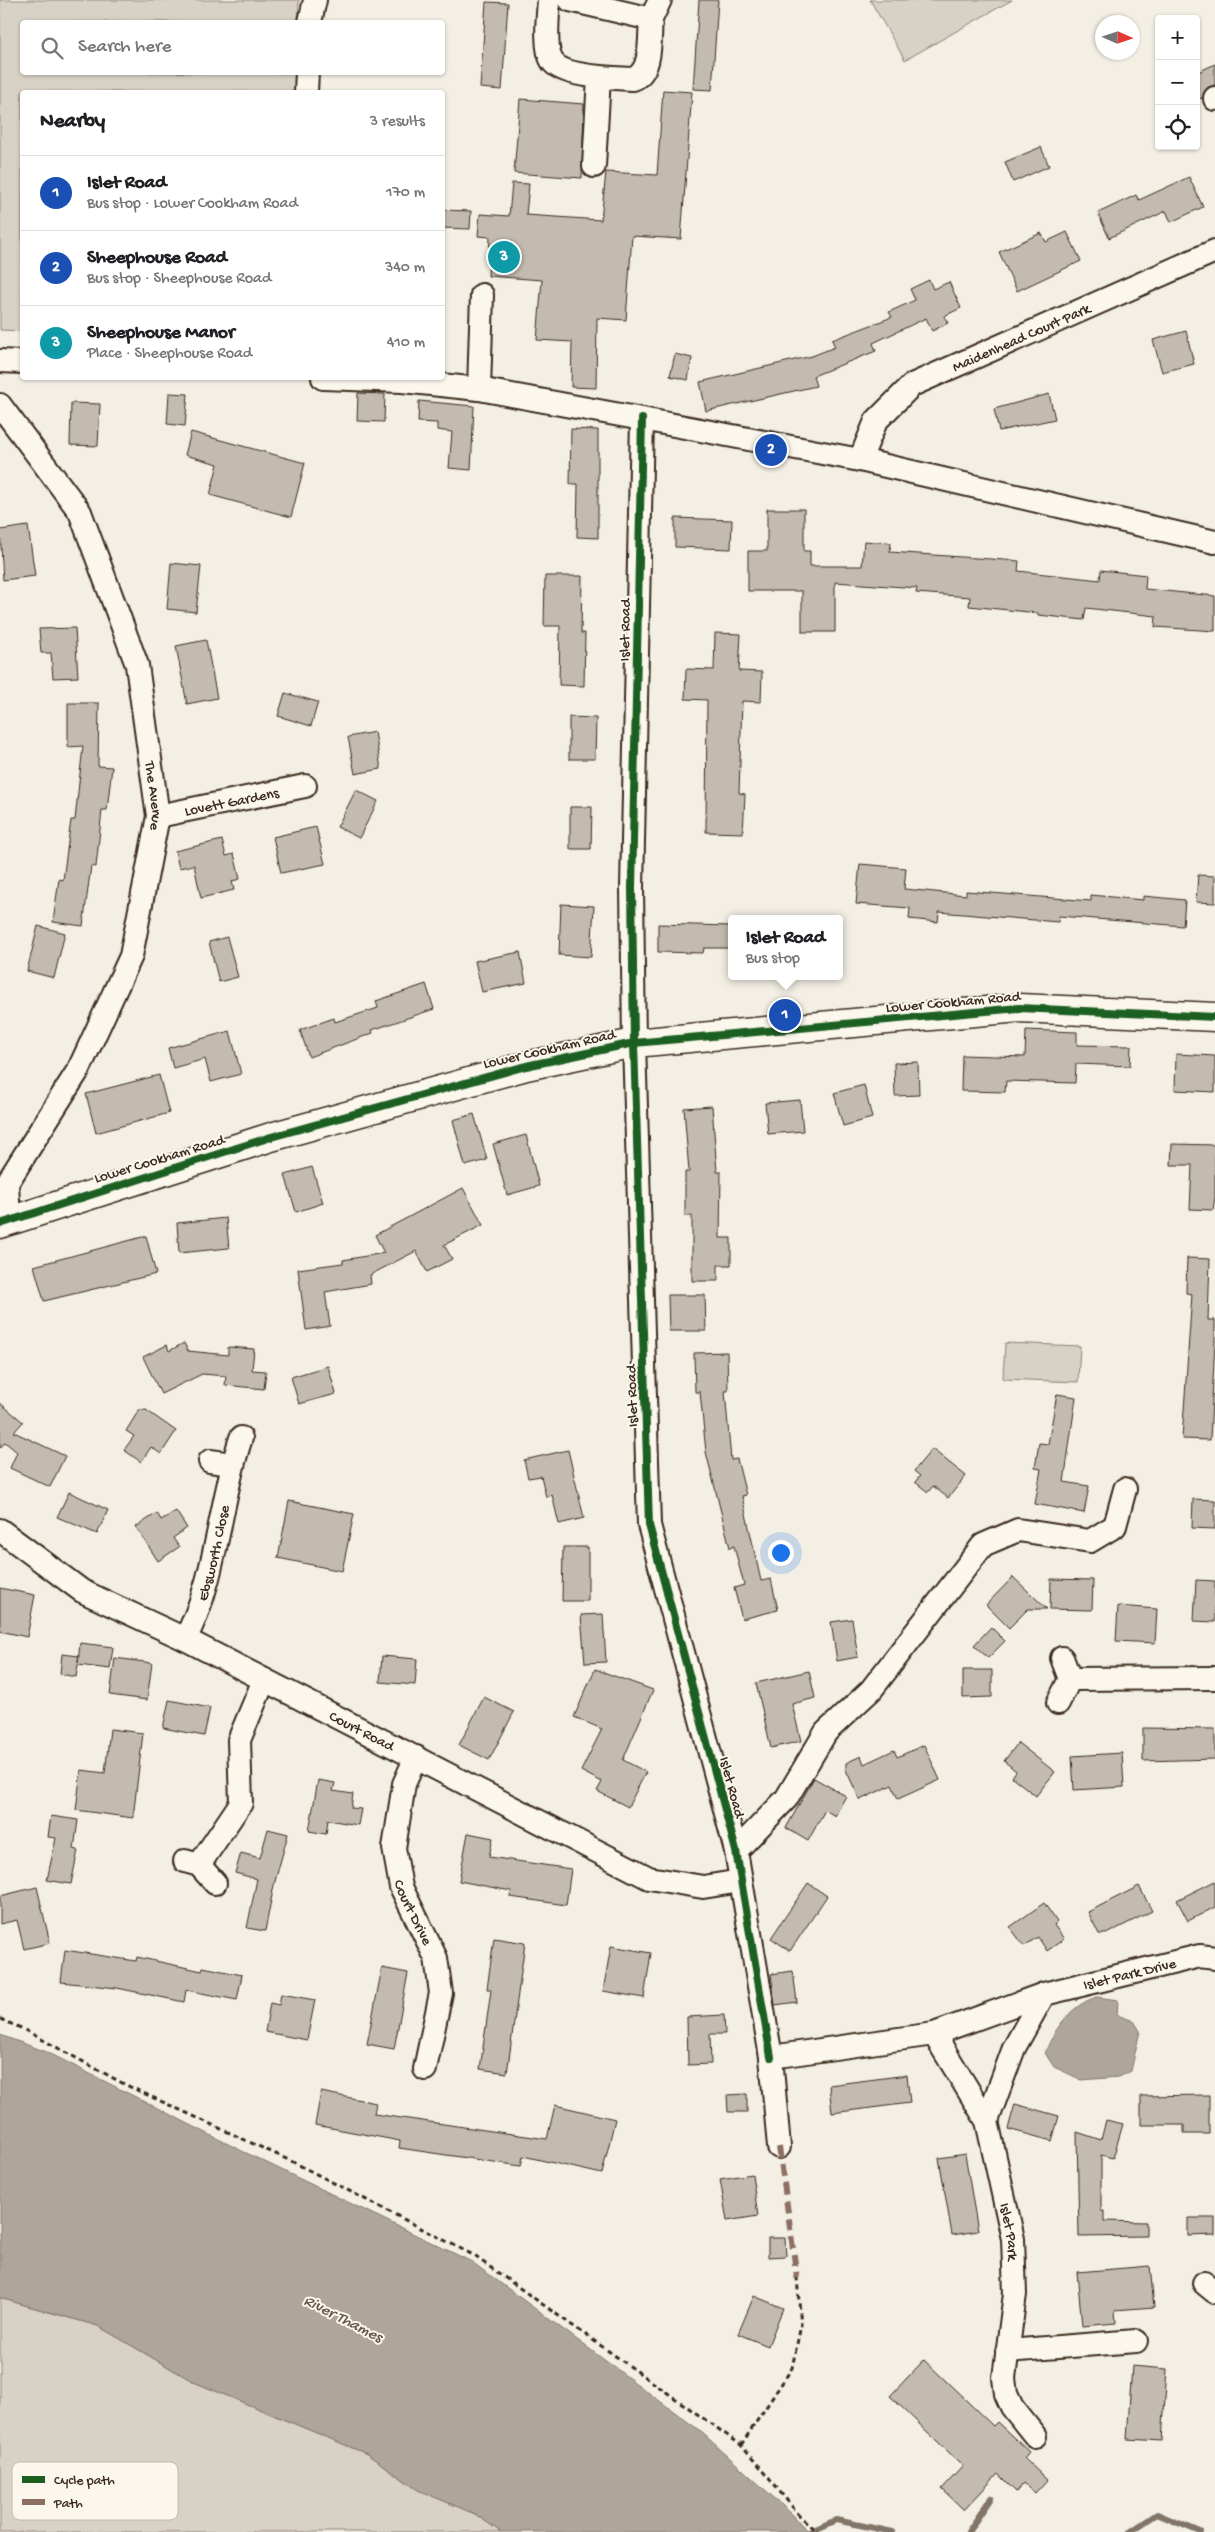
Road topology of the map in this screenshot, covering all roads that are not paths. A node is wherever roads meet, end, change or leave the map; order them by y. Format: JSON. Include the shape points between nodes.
{"nodes":[{"id":1,"x":315,"y":0,"type":"edge"},
{"id":2,"x":549,"y":0,"type":"edge"},
{"id":3,"x":570,"y":0,"type":"edge"},
{"id":4,"x":655,"y":9,"type":"edge"},
{"id":5,"x":310,"y":20,"type":"edge"},
{"id":6,"x":307,"y":75,"type":"edge"},
{"id":7,"x":599,"y":76,"type":"junction"},
{"id":8,"x":306,"y":90,"type":"edge"},
{"id":9,"x":594,"y":166,"type":"dead end"},
{"id":10,"x":1215,"y":251,"type":"edge"},
{"id":11,"x":482,"y":295,"type":"dead end"},
{"id":12,"x":0,"y":361,"type":"edge"},
{"id":13,"x":20,"y":362,"type":"edge"},
{"id":14,"x":376,"y":380,"type":"edge"},
{"id":15,"x":479,"y":390,"type":"junction"},
{"id":16,"x":0,"y":405,"type":"edge"},
{"id":17,"x":642,"y":419,"type":"junction"},
{"id":18,"x":860,"y":460,"type":"junction"},
{"id":19,"x":1215,"y":542,"type":"edge"},
{"id":20,"x":305,"y":786,"type":"dead end"},
{"id":21,"x":158,"y":816,"type":"junction"},
{"id":22,"x":1215,"y":1017,"type":"edge"},
{"id":23,"x":634,"y":1043,"type":"junction"},
{"id":24,"x":4,"y":1222,"type":"edge"},
{"id":25,"x":240,"y":1438,"type":"dead end"},
{"id":26,"x":1125,"y":1489,"type":"dead end"},
{"id":27,"x":0,"y":1530,"type":"edge"},
{"id":28,"x":185,"y":1639,"type":"junction"},
{"id":29,"x":1062,"y":1658,"type":"dead end"},
{"id":30,"x":1215,"y":1678,"type":"edge"},
{"id":31,"x":1070,"y":1679,"type":"junction"},
{"id":32,"x":264,"y":1680,"type":"junction"},
{"id":33,"x":1058,"y":1703,"type":"dead end"},
{"id":34,"x":416,"y":1757,"type":"junction"},
{"id":35,"x":736,"y":1851,"type":"junction"},
{"id":36,"x":742,"y":1882,"type":"junction"},
{"id":37,"x":215,"y":1883,"type":"dead end"},
{"id":38,"x":1215,"y":1958,"type":"edge"},
{"id":39,"x":1044,"y":1994,"type":"junction"},
{"id":40,"x":934,"y":2034,"type":"junction"},
{"id":41,"x":771,"y":2057,"type":"junction"},
{"id":42,"x":425,"y":2068,"type":"dead end"},
{"id":43,"x":987,"y":2120,"type":"junction"},
{"id":44,"x":779,"y":2147,"type":"dead end"},
{"id":45,"x":1136,"y":2341,"type":"dead end"},
{"id":46,"x":1007,"y":2351,"type":"junction"},
{"id":47,"x":1035,"y":2436,"type":"dead end"}],
"edges":[{"from":1,"to":5,"type":"street"},
{"from":2,"to":7,"type":"street","via":[[548,48],[552,62],[562,70]]},
{"from":3,"to":4,"type":"street"},
{"from":4,"to":7,"type":"street","via":[[642,75],[632,79]]},
{"from":6,"to":8,"type":"street"},
{"from":7,"to":9,"type":"street"},
{"from":10,"to":18,"type":"street","name":"Maidenhead Court Park","via":[[912,385],[876,421]]},
{"from":11,"to":15,"type":"street"},
{"from":12,"to":13,"type":"street"},
{"from":14,"to":15,"type":"street"},
{"from":15,"to":17,"type":"street"},
{"from":16,"to":21,"type":"street","name":"The Avenue","via":[[80,512],[137,665]]},
{"from":17,"to":18,"type":"street"},
{"from":17,"to":23,"type":"street","name":"Islet Road","via":[[632,888]]},
{"from":18,"to":19,"type":"street"},
{"from":20,"to":21,"type":"street","name":"Lovett Gardens"},
{"from":21,"to":24,"type":"street","name":"The Avenue","via":[[131,956],[79,1069],[7,1183]]},
{"from":22,"to":23,"type":"main road","name":"Lower Cookham Road","via":[[1019,1008]]},
{"from":23,"to":24,"type":"main road","name":"Lower Cookham Road","via":[[526,1066],[290,1132]]},
{"from":23,"to":35,"type":"street","name":"Islet Road","via":[[649,1525]]},
{"from":25,"to":28,"type":"street","name":"Ebsworth Close","via":[[221,1462],[199,1613]]},
{"from":26,"to":35,"type":"street","via":[[1115,1526],[1090,1541],[1018,1530],[983,1545],[871,1690],[826,1732],[786,1799]]},
{"from":27,"to":28,"type":"street","name":"Court Road","via":[[82,1592]]},
{"from":28,"to":32,"type":"street","name":"Court Road"},
{"from":29,"to":31,"type":"street"},
{"from":30,"to":31,"type":"street"},
{"from":31,"to":33,"type":"street"},
{"from":32,"to":34,"type":"street","name":"Court Road"},
{"from":32,"to":37,"type":"street","via":[[239,1740],[241,1802],[192,1863]]},
{"from":34,"to":36,"type":"street","name":"Court Road","via":[[649,1878],[703,1887]]},
{"from":34,"to":42,"type":"street","name":"Court Drive","via":[[404,1784],[394,1848],[401,1887],[436,1958],[441,1993]]},
{"from":35,"to":36,"type":"street","name":"Islet Road"},
{"from":36,"to":41,"type":"street","name":"Islet Road"},
{"from":38,"to":39,"type":"street","name":"Islet Park Drive","via":[[1200,1956]]},
{"from":39,"to":40,"type":"street"},
{"from":39,"to":43,"type":"street","via":[[1014,2048]]},
{"from":40,"to":41,"type":"street"},
{"from":40,"to":43,"type":"street","name":"Islet Park"},
{"from":41,"to":44,"type":"street","name":"Islet Road"},
{"from":43,"to":46,"type":"street","name":"Islet Park","via":[[1013,2239],[1015,2294]]},
{"from":45,"to":46,"type":"street"},
{"from":46,"to":47,"type":"street","name":"Islet Park","via":[[1006,2394]]}]}
